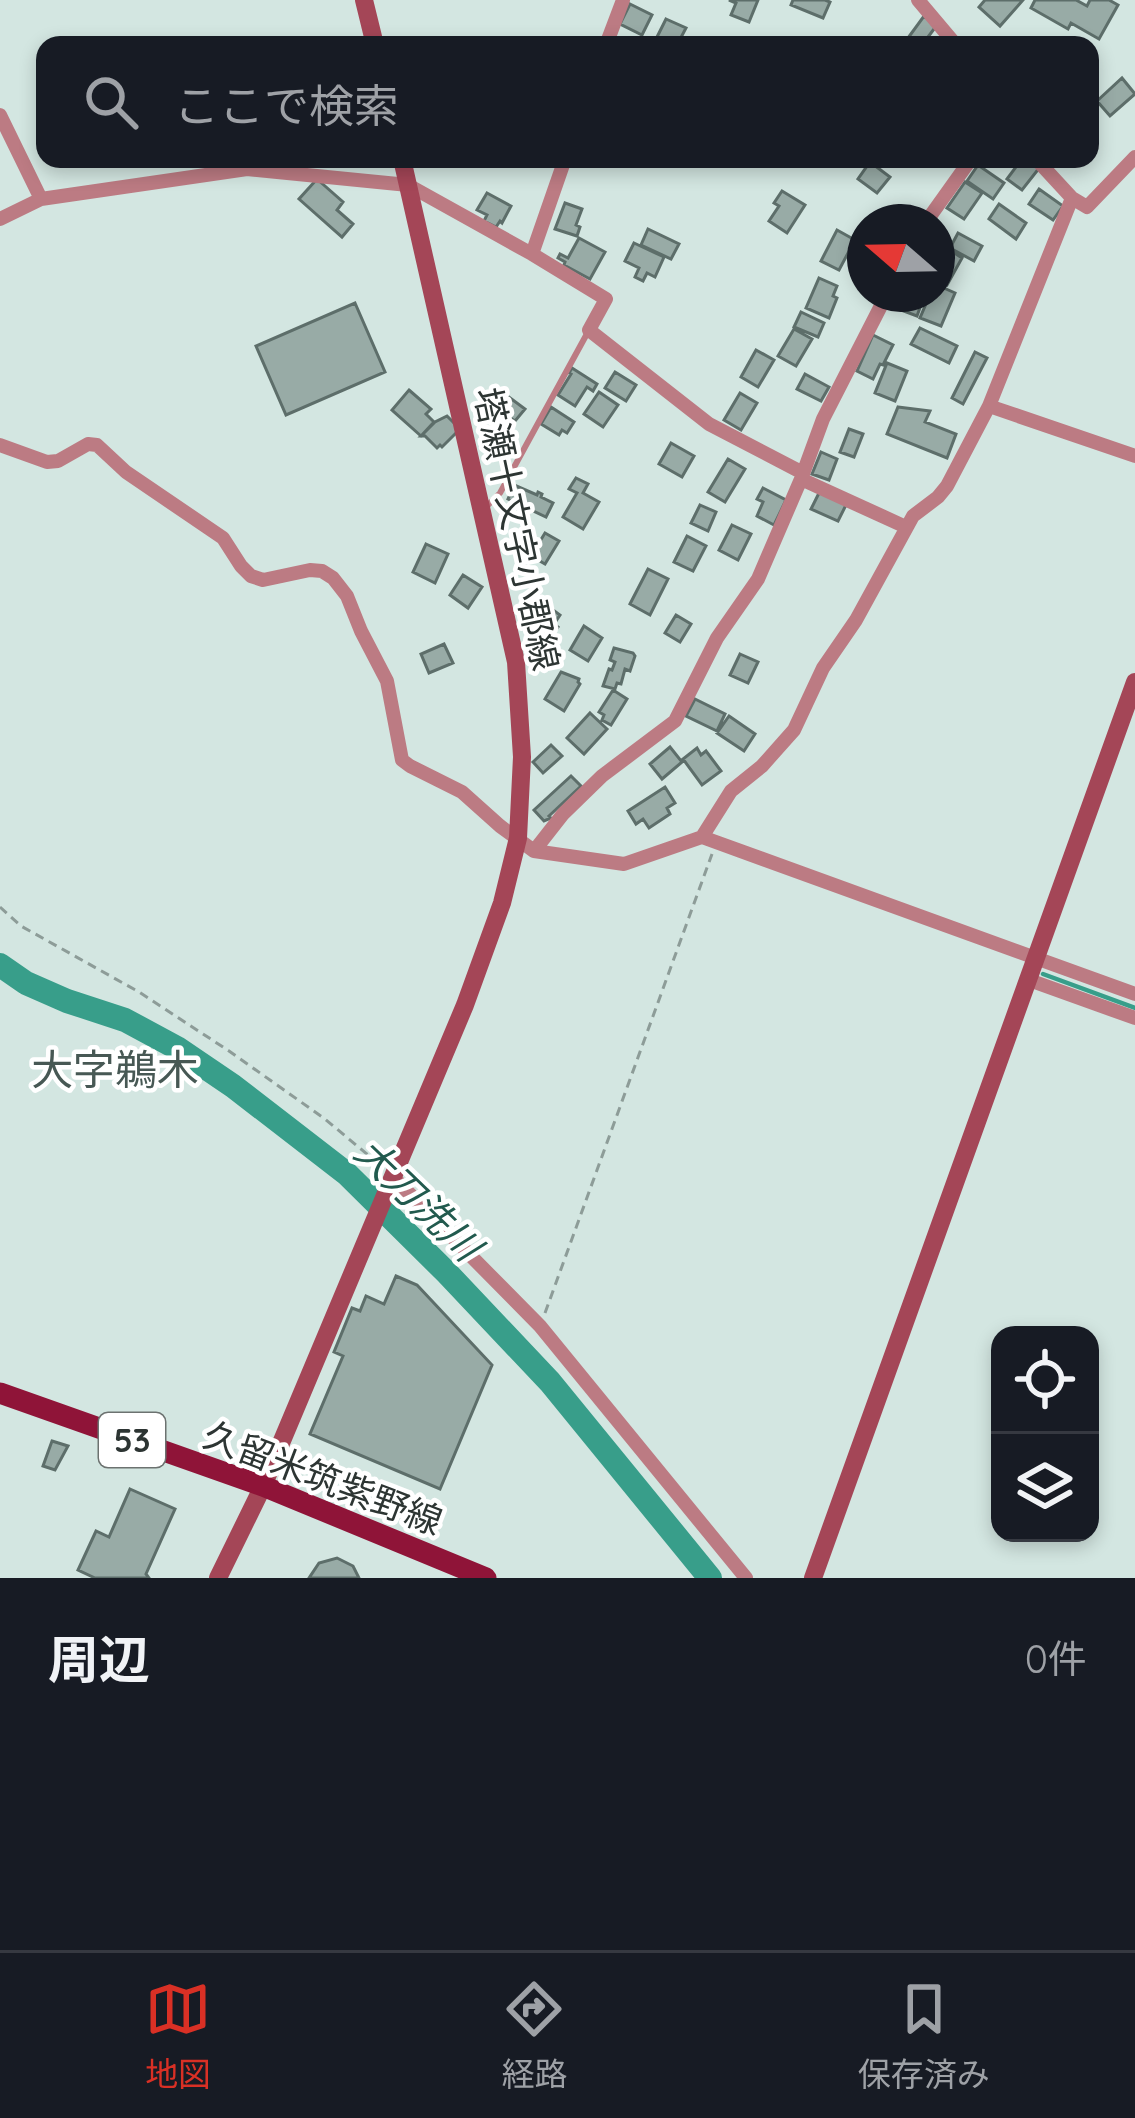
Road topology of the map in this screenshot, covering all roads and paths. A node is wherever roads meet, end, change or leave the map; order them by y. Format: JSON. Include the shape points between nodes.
{"nodes":[{"id":1,"x":364,"y":0,"type":"edge"},
{"id":2,"x":622,"y":0,"type":"edge"},
{"id":3,"x":918,"y":0,"type":"edge"},
{"id":4,"x":373,"y":36,"type":"edge"},
{"id":5,"x":609,"y":36,"type":"edge"},
{"id":6,"x":948,"y":36,"type":"edge"},
{"id":7,"x":0,"y":115,"type":"edge"},
{"id":8,"x":1135,"y":157,"type":"edge"},
{"id":9,"x":404,"y":168,"type":"edge"},
{"id":10,"x":562,"y":168,"type":"edge"},
{"id":11,"x":964,"y":168,"type":"edge"},
{"id":12,"x":1044,"y":168,"type":"edge"},
{"id":13,"x":408,"y":185,"type":"junction"},
{"id":14,"x":1072,"y":198,"type":"junction"},
{"id":15,"x":41,"y":199,"type":"junction"},
{"id":16,"x":939,"y":204,"type":"edge"},
{"id":17,"x":0,"y":219,"type":"edge"},
{"id":18,"x":532,"y":254,"type":"junction"},
{"id":19,"x":878,"y":312,"type":"edge"},
{"id":20,"x":590,"y":330,"type":"junction"},
{"id":21,"x":989,"y":406,"type":"junction"},
{"id":22,"x":0,"y":445,"type":"edge"},
{"id":23,"x":1135,"y":456,"type":"edge"},
{"id":24,"x":802,"y":476,"type":"junction"},
{"id":25,"x":482,"y":511,"type":"junction"},
{"id":26,"x":906,"y":527,"type":"junction"},
{"id":27,"x":1135,"y":682,"type":"edge"},
{"id":28,"x":709,"y":840,"type":"junction"},
{"id":29,"x":526,"y":845,"type":"junction"},
{"id":30,"x":0,"y":907,"type":"edge"},
{"id":31,"x":1037,"y":959,"type":"junction"},
{"id":32,"x":1029,"y":980,"type":"junction"},
{"id":33,"x":1135,"y":994,"type":"edge"},
{"id":34,"x":1135,"y":1018,"type":"edge"},
{"id":35,"x":392,"y":1181,"type":"junction"},
{"id":36,"x":540,"y":1326,"type":"junction"},
{"id":37,"x":0,"y":1393,"type":"edge"},
{"id":38,"x":263,"y":1486,"type":"junction"},
{"id":39,"x":218,"y":1578,"type":"edge"},
{"id":40,"x":484,"y":1578,"type":"edge"},
{"id":41,"x":746,"y":1578,"type":"edge"},
{"id":42,"x":813,"y":1578,"type":"edge"}],
"edges":[{"from":1,"to":4,"type":"main road"},
{"from":2,"to":5,"type":"street"},
{"from":3,"to":6,"type":"street"},
{"from":7,"to":15,"type":"street"},
{"from":8,"to":14,"type":"street","via":[[1092,203]]},
{"from":9,"to":13,"type":"main road","name":"塔瀬十文字小郡線"},
{"from":10,"to":18,"type":"street"},
{"from":11,"to":16,"type":"street"},
{"from":12,"to":14,"type":"street"},
{"from":13,"to":15,"type":"street","via":[[247,169]]},
{"from":13,"to":18,"type":"street"},
{"from":13,"to":25,"type":"main road","name":"塔瀬十文字小郡線"},
{"from":14,"to":21,"type":"street"},
{"from":15,"to":17,"type":"street"},
{"from":18,"to":20,"type":"street","via":[[606,299]]},
{"from":19,"to":24,"type":"street"},
{"from":20,"to":24,"type":"street","via":[[709,424]]},
{"from":20,"to":25,"type":"lane","via":[[500,493]]},
{"from":21,"to":23,"type":"street"},
{"from":21,"to":26,"type":"street","via":[[947,486]]},
{"from":22,"to":29,"type":"street","via":[[47,462],[97,445],[223,538],[251,576],[310,570],[334,578],[382,667],[402,760],[463,792]]},
{"from":24,"to":26,"type":"street"},
{"from":24,"to":29,"type":"street","via":[[758,579],[723,627],[675,722]]},
{"from":25,"to":29,"type":"main road","name":"塔瀬十文字小郡線","via":[[516,662]]},
{"from":26,"to":28,"type":"street","via":[[794,730],[731,790]]},
{"from":27,"to":31,"type":"main road"},
{"from":28,"to":29,"type":"street","via":[[624,864]]},
{"from":28,"to":31,"type":"street"},
{"from":28,"to":36,"type":"path"},
{"from":29,"to":35,"type":"main road","name":"塔瀬十文字小郡線"},
{"from":30,"to":35,"type":"path","via":[[230,1052],[362,1147]]},
{"from":31,"to":32,"type":"main road"},
{"from":31,"to":33,"type":"street"},
{"from":32,"to":34,"type":"street"},
{"from":32,"to":42,"type":"main road"},
{"from":35,"to":36,"type":"street"},
{"from":35,"to":38,"type":"main road","name":"塔瀬十文字小郡線"},
{"from":36,"to":41,"type":"street"},
{"from":37,"to":38,"type":"main road","name":"久留米筑紫野線","number":"53"},
{"from":38,"to":39,"type":"main road","name":"塔瀬十文字小郡線"},
{"from":38,"to":40,"type":"main road","name":"久留米筑紫野線","number":"53"}]}
